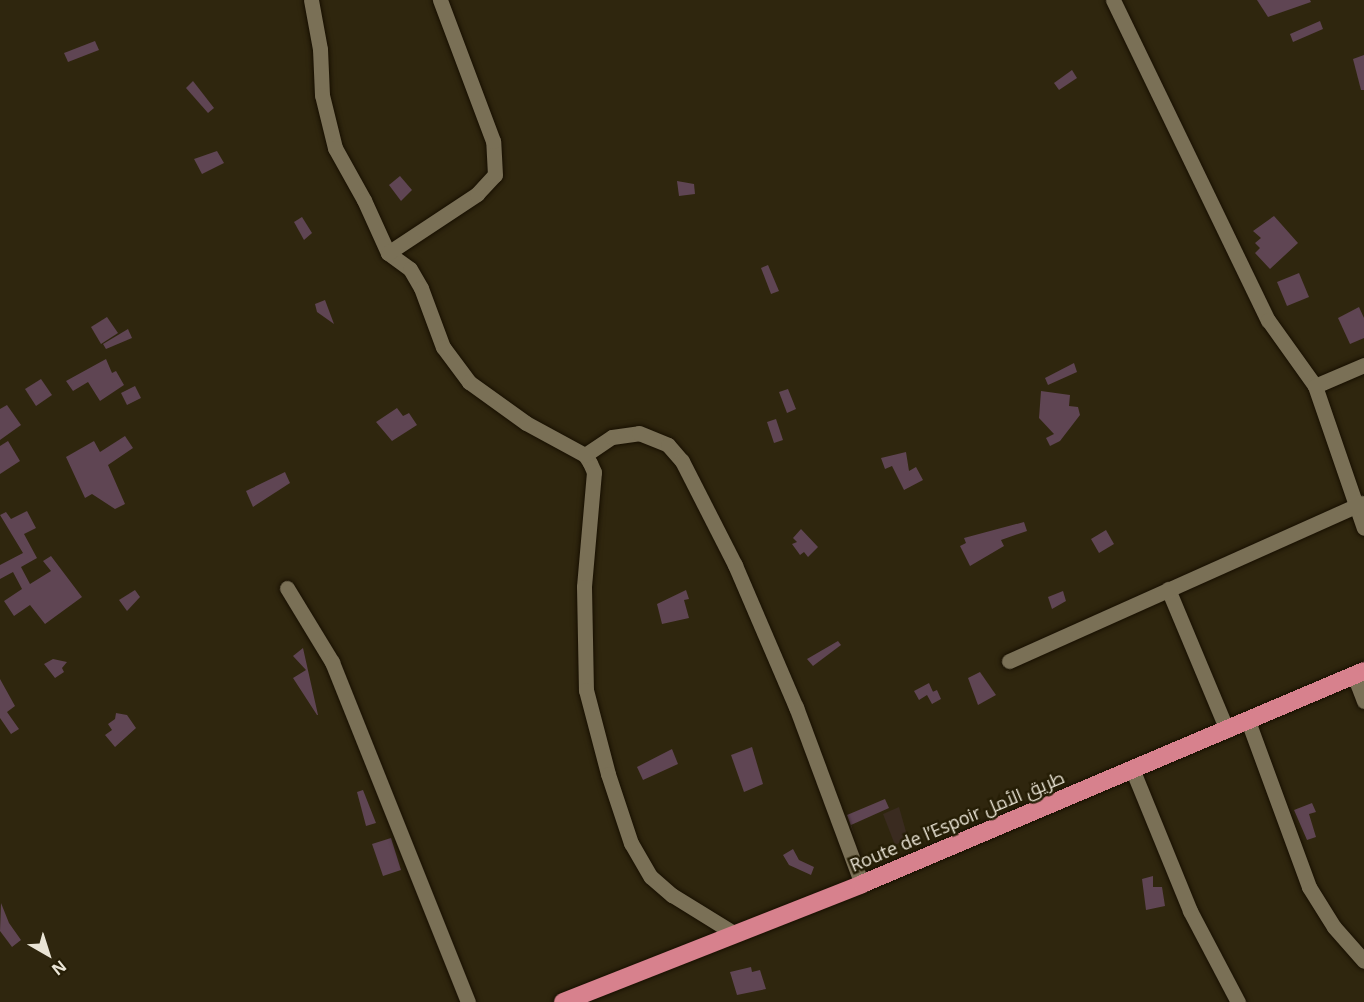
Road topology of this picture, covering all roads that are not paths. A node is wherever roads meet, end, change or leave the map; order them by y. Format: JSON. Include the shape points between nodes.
{"nodes":[{"id":1,"x":311,"y":0,"type":"edge"},
{"id":2,"x":440,"y":0,"type":"edge"},
{"id":3,"x":1113,"y":0,"type":"edge"},
{"id":4,"x":388,"y":253,"type":"junction"},
{"id":5,"x":1364,"y":365,"type":"edge"},
{"id":6,"x":1315,"y":386,"type":"junction"},
{"id":7,"x":585,"y":455,"type":"junction"},
{"id":8,"x":1360,"y":504,"type":"edge"},
{"id":9,"x":1364,"y":528,"type":"edge"},
{"id":10,"x":287,"y":588,"type":"dead end"},
{"id":11,"x":1168,"y":589,"type":"junction"},
{"id":12,"x":1009,"y":661,"type":"dead end"},
{"id":13,"x":1359,"y":673,"type":"edge"},
{"id":14,"x":1364,"y":701,"type":"edge"},
{"id":15,"x":1248,"y":722,"type":"junction"},
{"id":16,"x":1227,"y":730,"type":"junction"},
{"id":17,"x":1133,"y":771,"type":"junction"},
{"id":18,"x":862,"y":884,"type":"junction"},
{"id":19,"x":735,"y":934,"type":"junction"},
{"id":20,"x":1364,"y":961,"type":"edge"},
{"id":21,"x":468,"y":1002,"type":"edge"},
{"id":22,"x":563,"y":1002,"type":"edge"},
{"id":23,"x":1238,"y":1002,"type":"edge"}],
"edges":[{"from":1,"to":4,"type":"street","via":[[332,138]]},
{"from":2,"to":4,"type":"street","via":[[493,141],[495,175],[477,194]]},
{"from":3,"to":6,"type":"street","via":[[1268,320]]},
{"from":4,"to":7,"type":"street","via":[[410,269],[430,308],[443,347],[469,382],[526,423]]},
{"from":5,"to":6,"type":"street"},
{"from":6,"to":8,"type":"street"},
{"from":7,"to":18,"type":"street","via":[[612,437],[639,433],[668,445],[682,461],[735,565],[796,707]]},
{"from":7,"to":19,"type":"street","via":[[594,472],[584,587],[586,690],[608,774],[631,843],[651,877],[672,895]]},
{"from":8,"to":9,"type":"street"},
{"from":8,"to":11,"type":"street"},
{"from":10,"to":21,"type":"street","via":[[332,662]]},
{"from":11,"to":12,"type":"street"},
{"from":11,"to":16,"type":"street"},
{"from":13,"to":14,"type":"street"},
{"from":13,"to":15,"type":"highway","name":"Route de l’Espoir طريق الأمل"},
{"from":15,"to":16,"type":"highway","name":"Route de l’Espoir طريق الأمل"},
{"from":15,"to":20,"type":"street","via":[[1309,887],[1334,927]]},
{"from":16,"to":17,"type":"highway","name":"Route de l’Espoir طريق الأمل"},
{"from":17,"to":18,"type":"highway","name":"Route de l’Espoir طريق الأمل"},
{"from":17,"to":23,"type":"street","via":[[1190,911]]},
{"from":18,"to":19,"type":"highway","name":"Route de l’Espoir طريق الأمل"},
{"from":19,"to":22,"type":"highway","name":"Route de l’Espoir طريق الأمل"}]}
